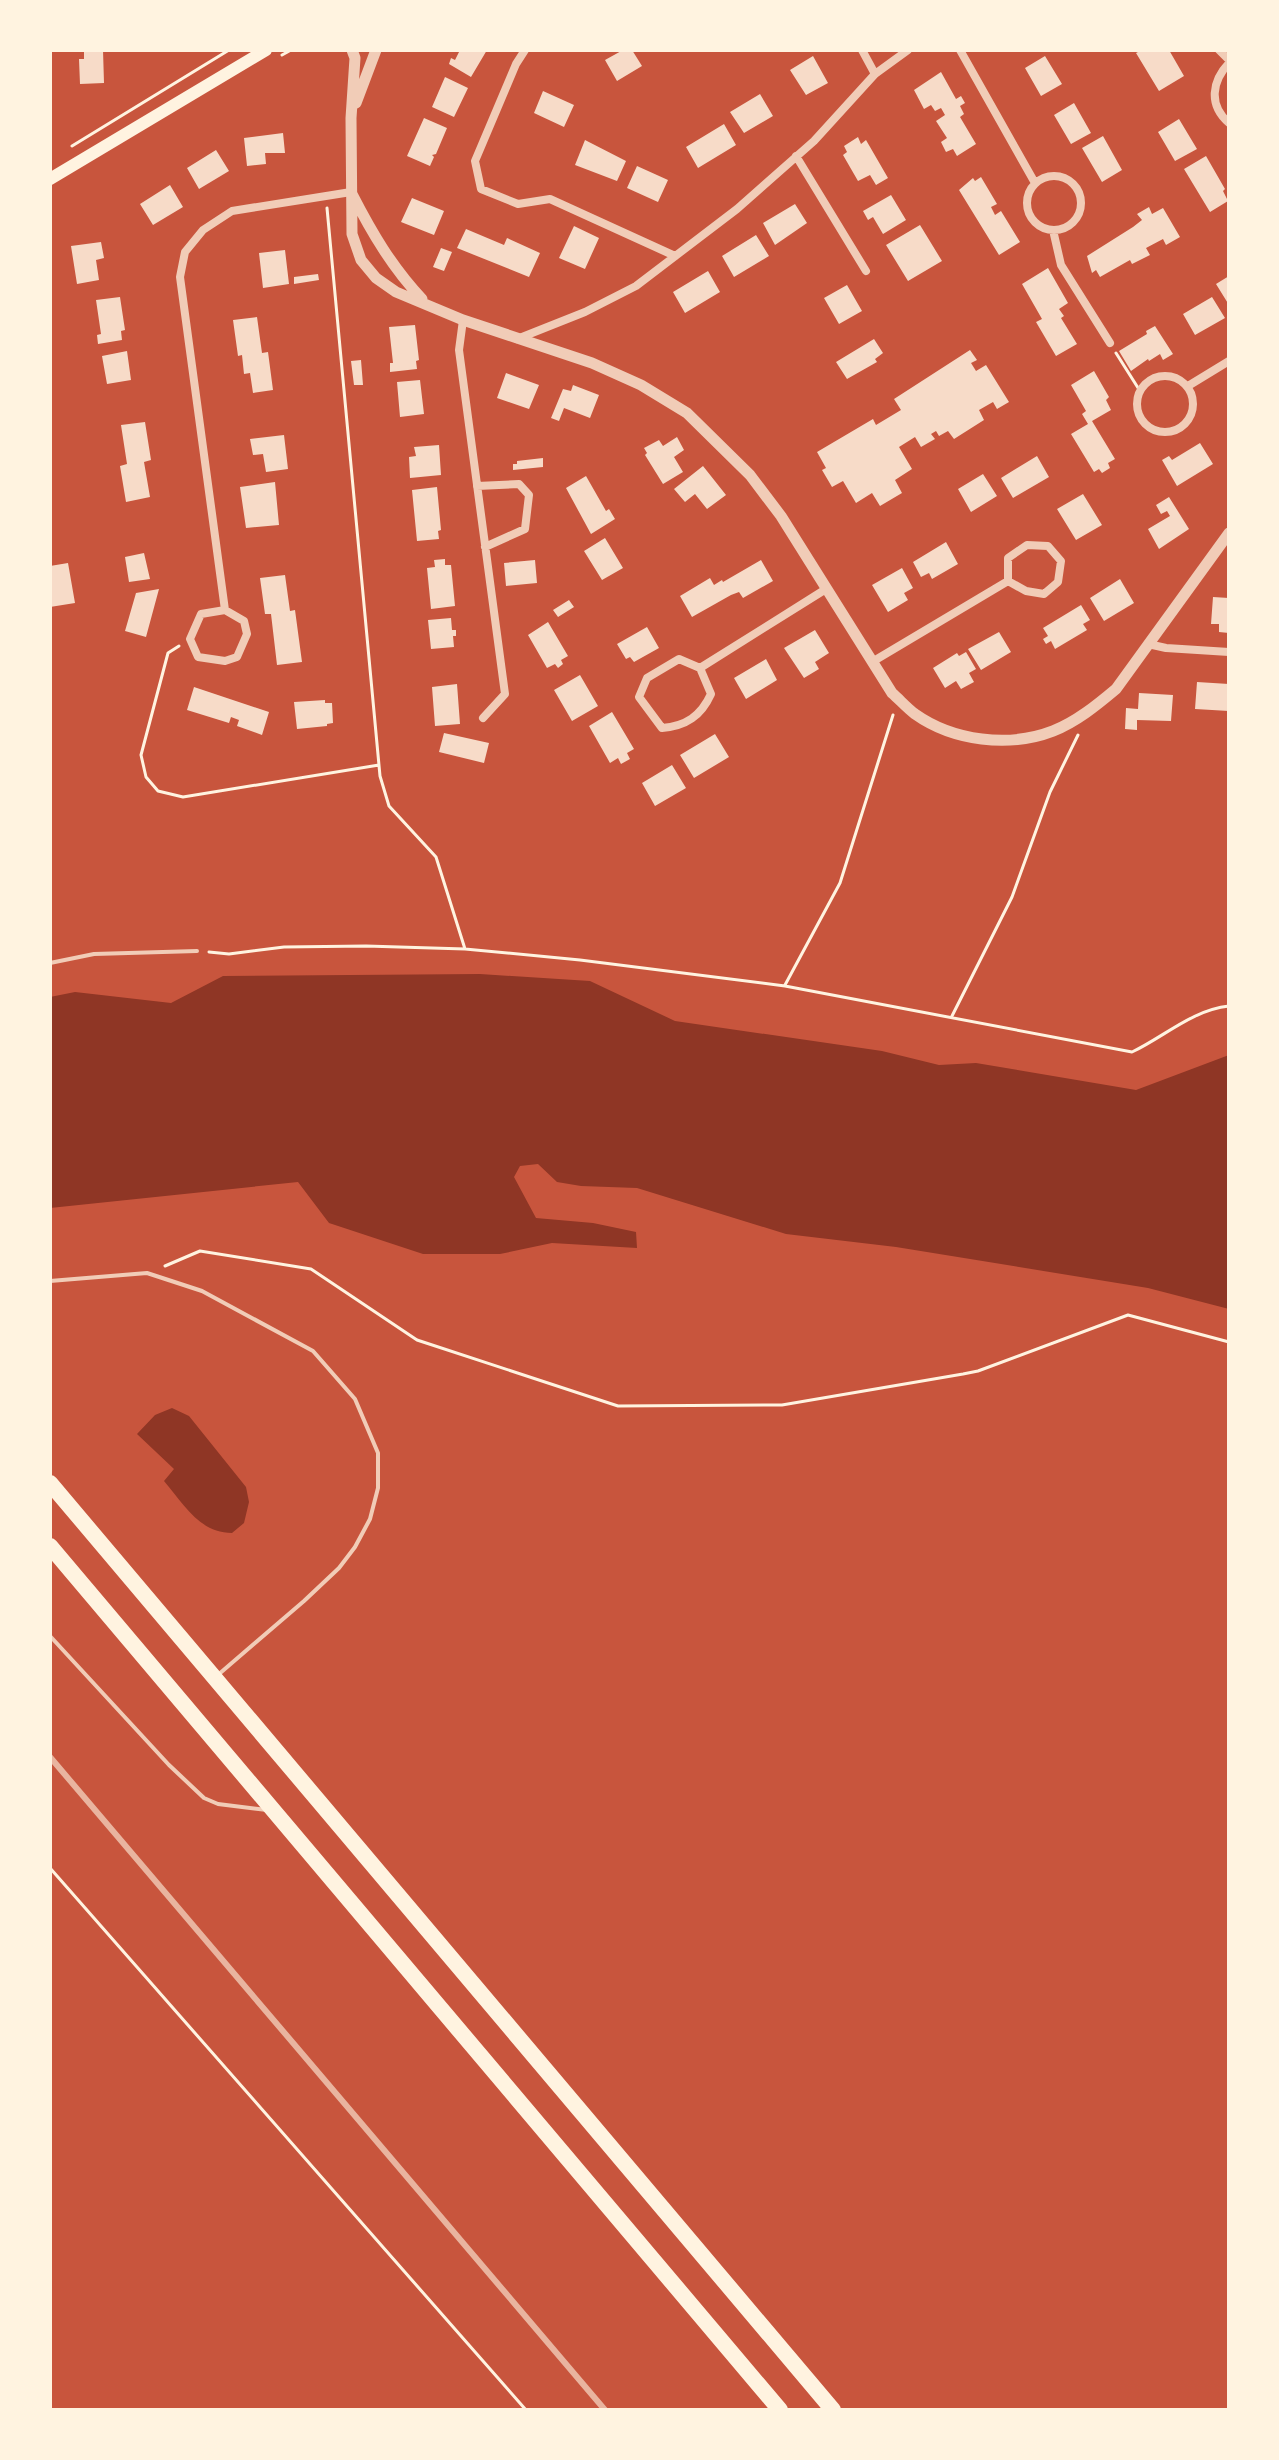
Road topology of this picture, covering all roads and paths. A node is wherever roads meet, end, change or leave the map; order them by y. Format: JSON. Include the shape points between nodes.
{"nodes":[{"id":1,"x":229,"y":50,"type":"edge"},
{"id":2,"x":266,"y":50,"type":"edge"},
{"id":3,"x":352,"y":50,"type":"edge"},
{"id":4,"x":376,"y":50,"type":"edge"},
{"id":5,"x":525,"y":50,"type":"edge"},
{"id":6,"x":862,"y":50,"type":"edge"},
{"id":7,"x":908,"y":50,"type":"edge"},
{"id":8,"x":960,"y":50,"type":"edge"},
{"id":9,"x":1219,"y":50,"type":"edge"},
{"id":10,"x":1229,"y":61,"type":"edge"},
{"id":11,"x":875,"y":74,"type":"junction"},
{"id":12,"x":351,"y":118,"type":"junction"},
{"id":13,"x":1229,"y":123,"type":"edge"},
{"id":14,"x":63,"y":152,"type":"dead end"},
{"id":15,"x":796,"y":156,"type":"junction"},
{"id":16,"x":50,"y":179,"type":"edge"},
{"id":17,"x":1035,"y":183,"type":"junction"},
{"id":18,"x":351,"y":192,"type":"junction"},
{"id":19,"x":325,"y":196,"type":"junction"},
{"id":20,"x":1053,"y":230,"type":"junction"},
{"id":21,"x":675,"y":256,"type":"junction"},
{"id":22,"x":866,"y":271,"type":"dead end"},
{"id":23,"x":425,"y":303,"type":"junction"},
{"id":24,"x":463,"y":320,"type":"junction"},
{"id":25,"x":516,"y":340,"type":"junction"},
{"id":26,"x":1110,"y":343,"type":"joint"},
{"id":27,"x":1229,"y":361,"type":"edge"},
{"id":28,"x":1188,"y":386,"type":"junction"},
{"id":29,"x":1140,"y":391,"type":"junction"},
{"id":30,"x":477,"y":486,"type":"junction"},
{"id":31,"x":1229,"y":533,"type":"edge"},
{"id":32,"x":485,"y":547,"type":"junction"},
{"id":33,"x":1008,"y":581,"type":"junction"},
{"id":34,"x":826,"y":589,"type":"junction"},
{"id":35,"x":225,"y":610,"type":"junction"},
{"id":36,"x":190,"y":639,"type":"junction"},
{"id":37,"x":1148,"y":644,"type":"junction"},
{"id":38,"x":1229,"y":652,"type":"edge"},
{"id":39,"x":872,"y":662,"type":"junction"},
{"id":40,"x":700,"y":668,"type":"junction"},
{"id":41,"x":903,"y":702,"type":"junction"},
{"id":42,"x":1091,"y":710,"type":"junction"},
{"id":43,"x":483,"y":718,"type":"dead end"},
{"id":44,"x":379,"y":765,"type":"junction"},
{"id":45,"x":465,"y":949,"type":"junction"},
{"id":46,"x":197,"y":951,"type":"joint"},
{"id":47,"x":50,"y":963,"type":"edge"},
{"id":48,"x":785,"y":986,"type":"junction"},
{"id":49,"x":1229,"y":1006,"type":"edge"},
{"id":50,"x":952,"y":1016,"type":"junction"},
{"id":51,"x":147,"y":1273,"type":"junction"},
{"id":52,"x":50,"y":1281,"type":"edge"},
{"id":53,"x":1229,"y":1342,"type":"edge"},
{"id":54,"x":50,"y":1483,"type":"edge"},
{"id":55,"x":50,"y":1546,"type":"edge"},
{"id":56,"x":50,"y":1636,"type":"edge"},
{"id":57,"x":214,"y":1678,"type":"junction"},
{"id":58,"x":273,"y":1811,"type":"junction"},
{"id":59,"x":50,"y":1868,"type":"edge"},
{"id":60,"x":526,"y":2410,"type":"edge"},
{"id":61,"x":780,"y":2410,"type":"edge"},
{"id":62,"x":833,"y":2410,"type":"edge"}],
"edges":[{"from":1,"to":14,"type":"path"},
{"from":2,"to":16,"type":"main road"},
{"from":3,"to":12,"type":"street"},
{"from":4,"to":12,"type":"street"},
{"from":5,"to":21,"type":"street","via":[[475,161],[481,189],[518,204],[550,199]]},
{"from":6,"to":11,"type":"street"},
{"from":7,"to":11,"type":"street"},
{"from":8,"to":17,"type":"street"},
{"from":9,"to":10,"type":"street"},
{"from":10,"to":13,"type":"street","via":[[1214,92]]},
{"from":11,"to":15,"type":"street"},
{"from":12,"to":18,"type":"street"},
{"from":15,"to":21,"type":"street"},
{"from":15,"to":22,"type":"street"},
{"from":17,"to":20,"type":"street","via":[[1027,197],[1029,212],[1038,225]]},
{"from":17,"to":20,"type":"street","via":[[1060,176],[1080,194],[1076,219]]},
{"from":18,"to":19,"type":"street"},
{"from":18,"to":23,"type":"street","via":[[383,251]]},
{"from":18,"to":23,"type":"street","via":[[352,234],[361,260],[396,292]]},
{"from":19,"to":35,"type":"street","via":[[232,211],[203,230],[185,252],[180,277]]},
{"from":19,"to":44,"type":"path"},
{"from":20,"to":26,"type":"street","via":[[1061,265]]},
{"from":21,"to":25,"type":"street","via":[[636,286]]},
{"from":23,"to":24,"type":"street"},
{"from":24,"to":25,"type":"street"},
{"from":24,"to":30,"type":"street","via":[[459,350]]},
{"from":25,"to":34,"type":"street","via":[[592,363],[687,413],[750,475]]},
{"from":26,"to":29,"type":"path"},
{"from":27,"to":28,"type":"street"},
{"from":28,"to":29,"type":"street","via":[[1162,375]]},
{"from":28,"to":29,"type":"street","via":[[1194,407],[1183,426],[1173,431],[1152,429],[1143,422],[1136,402]]},
{"from":30,"to":32,"type":"street"},
{"from":30,"to":32,"type":"street","via":[[519,484],[529,495],[525,529]]},
{"from":31,"to":37,"type":"street"},
{"from":32,"to":43,"type":"street","via":[[505,694]]},
{"from":33,"to":33,"type":"street","via":[[1008,558],[1027,545],[1048,546],[1061,561],[1058,582],[1044,594]]},
{"from":33,"to":39,"type":"street"},
{"from":34,"to":39,"type":"street"},
{"from":34,"to":40,"type":"street"},
{"from":35,"to":36,"type":"street","via":[[201,614]]},
{"from":35,"to":36,"type":"street","via":[[244,621],[247,634],[237,657],[198,657]]},
{"from":36,"to":44,"type":"path","via":[[168,653],[141,755],[146,777],[158,791],[183,797]]},
{"from":37,"to":38,"type":"street"},
{"from":37,"to":42,"type":"street","via":[[1116,689]]},
{"from":39,"to":41,"type":"street"},
{"from":40,"to":40,"type":"street","via":[[679,659],[647,678],[639,697],[662,728],[680,726],[704,710],[711,694]]},
{"from":41,"to":42,"type":"street","via":[[944,730],[1011,741],[1053,731]]},
{"from":41,"to":48,"type":"path","via":[[891,719],[840,883]]},
{"from":42,"to":50,"type":"path","via":[[1050,792],[1012,897]]},
{"from":44,"to":45,"type":"path","via":[[389,806],[436,857]]},
{"from":45,"to":46,"type":"path"},
{"from":45,"to":48,"type":"path"},
{"from":46,"to":47,"type":"lane","via":[[94,954]]},
{"from":48,"to":50,"type":"path"},
{"from":49,"to":50,"type":"path","via":[[1177,1024],[1132,1052]]},
{"from":51,"to":52,"type":"lane"},
{"from":51,"to":53,"type":"path","via":[[200,1251],[311,1269],[417,1340],[618,1406],[782,1405],[963,1374],[1128,1315]]},
{"from":51,"to":57,"type":"lane","via":[[202,1291],[313,1351],[355,1399],[378,1453],[375,1502],[355,1547],[304,1601]]},
{"from":54,"to":57,"type":"highway"},
{"from":55,"to":58,"type":"highway"},
{"from":56,"to":58,"type":"lane","via":[[204,1798]]},
{"from":57,"to":62,"type":"highway"},
{"from":58,"to":61,"type":"highway"},
{"from":59,"to":60,"type":"path"}]}
